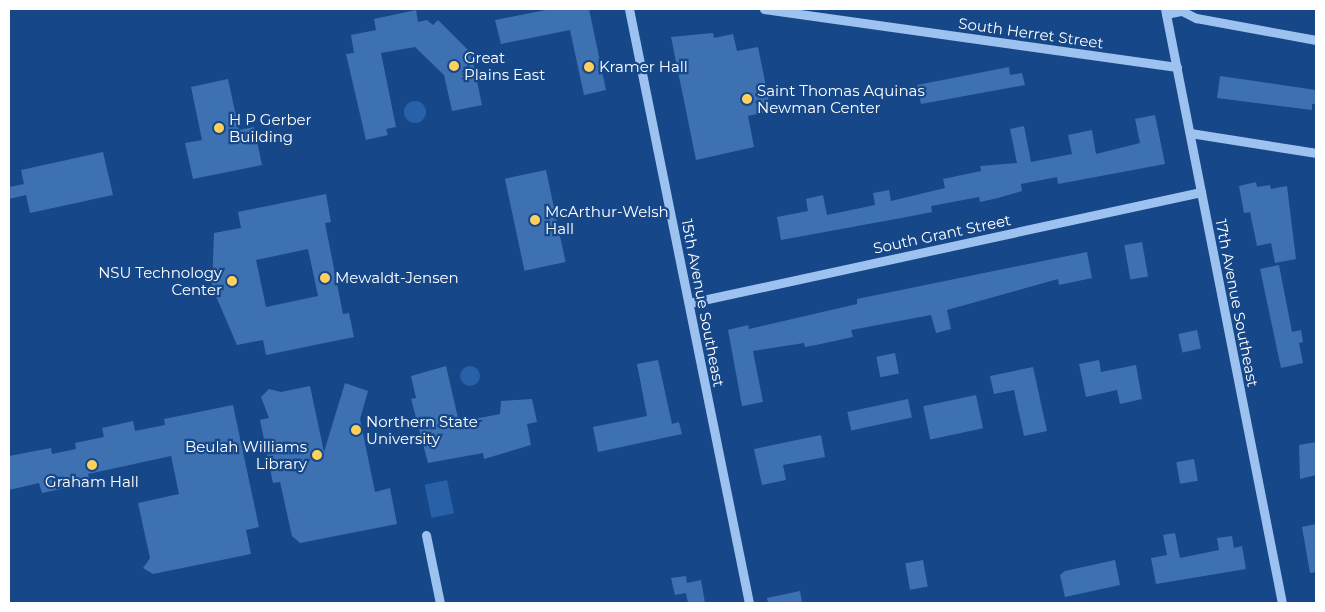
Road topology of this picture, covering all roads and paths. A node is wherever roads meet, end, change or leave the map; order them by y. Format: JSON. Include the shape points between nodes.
{"nodes":[{"id":1,"x":629,"y":9,"type":"edge"},
{"id":2,"x":764,"y":9,"type":"edge"},
{"id":3,"x":1166,"y":11,"type":"edge"},
{"id":4,"x":1316,"y":40,"type":"edge"},
{"id":5,"x":1176,"y":67,"type":"junction"},
{"id":6,"x":1190,"y":133,"type":"junction"},
{"id":7,"x":1316,"y":153,"type":"edge"},
{"id":8,"x":1201,"y":192,"type":"junction"},
{"id":9,"x":689,"y":303,"type":"junction"},
{"id":10,"x":426,"y":535,"type":"dead end"},
{"id":11,"x":440,"y":603,"type":"edge"},
{"id":12,"x":749,"y":603,"type":"edge"},
{"id":13,"x":1282,"y":603,"type":"edge"}],
"edges":[{"from":1,"to":9,"type":"street","name":"15th Avenue Southeast"},
{"from":2,"to":5,"type":"street","name":"South Herret Street"},
{"from":3,"to":4,"type":"street","via":[[1182,11],[1196,18]]},
{"from":3,"to":5,"type":"street","name":"17th Avenue Southeast"},
{"from":5,"to":6,"type":"street","name":"17th Avenue Southeast"},
{"from":6,"to":7,"type":"street"},
{"from":6,"to":8,"type":"street","name":"17th Avenue Southeast"},
{"from":8,"to":9,"type":"street","name":"South Grant Street"},
{"from":8,"to":13,"type":"street","name":"17th Avenue Southeast"},
{"from":9,"to":12,"type":"street","name":"15th Avenue Southeast"},
{"from":10,"to":11,"type":"street"}]}
